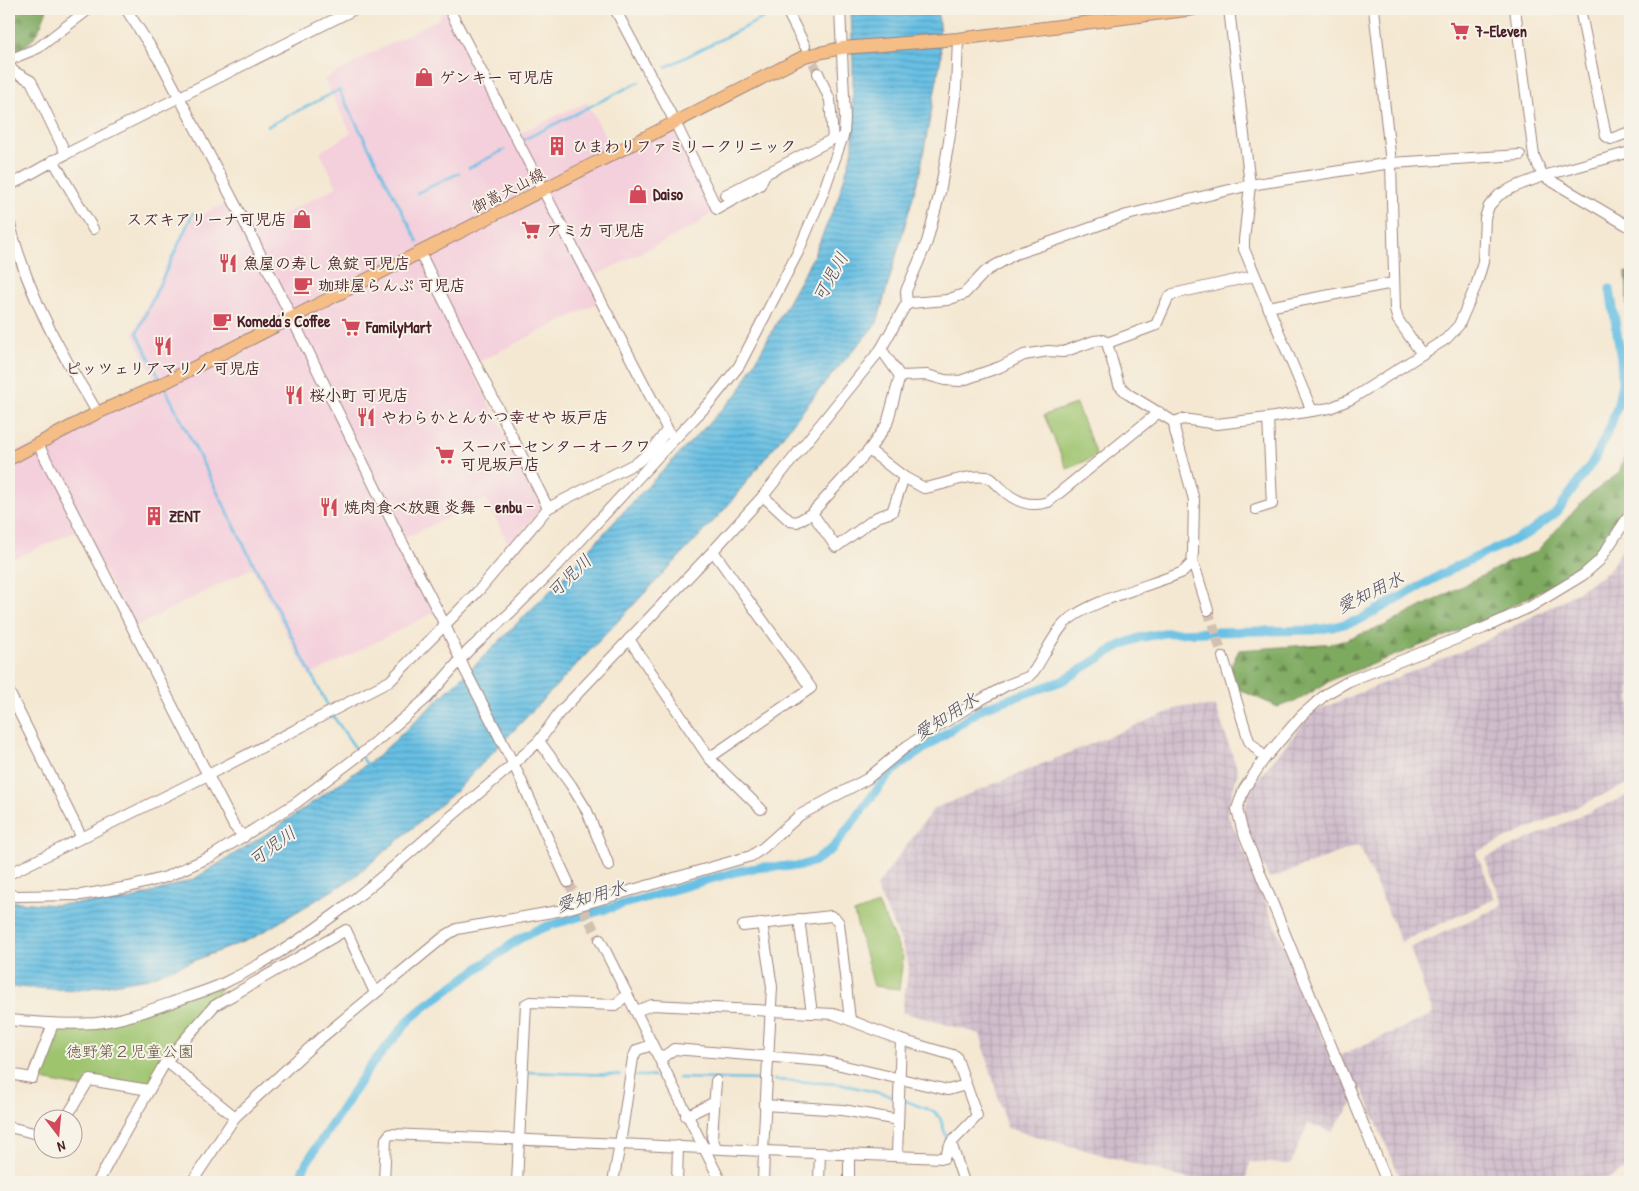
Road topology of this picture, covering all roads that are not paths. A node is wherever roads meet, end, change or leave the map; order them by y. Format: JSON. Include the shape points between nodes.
{"nodes":[{"id":1,"x":89,"y":9,"type":"edge"},
{"id":2,"x":126,"y":9,"type":"edge"},
{"id":3,"x":355,"y":9,"type":"edge"},
{"id":4,"x":449,"y":9,"type":"edge"},
{"id":5,"x":614,"y":9,"type":"edge"},
{"id":6,"x":786,"y":9,"type":"edge"},
{"id":7,"x":840,"y":9,"type":"edge"},
{"id":8,"x":1194,"y":9,"type":"edge"},
{"id":9,"x":1228,"y":9,"type":"edge"},
{"id":10,"x":1374,"y":9,"type":"edge"},
{"id":11,"x":1515,"y":9,"type":"edge"},
{"id":12,"x":1580,"y":9,"type":"edge"},
{"id":13,"x":958,"y":39,"type":"junction"},
{"id":14,"x":805,"y":46,"type":"tunnel mouth"},
{"id":15,"x":842,"y":48,"type":"junction"},
{"id":16,"x":9,"y":60,"type":"edge"},
{"id":17,"x":9,"y":65,"type":"edge"},
{"id":18,"x":818,"y":73,"type":"tunnel mouth"},
{"id":19,"x":179,"y":97,"type":"junction"},
{"id":20,"x":675,"y":122,"type":"junction"},
{"id":21,"x":844,"y":124,"type":"junction"},
{"id":22,"x":833,"y":131,"type":"junction"},
{"id":23,"x":1630,"y":132,"type":"edge"},
{"id":24,"x":1630,"y":152,"type":"edge"},
{"id":25,"x":66,"y":154,"type":"junction"},
{"id":26,"x":1520,"y":154,"type":"dead end"},
{"id":27,"x":53,"y":160,"type":"junction"},
{"id":28,"x":1391,"y":163,"type":"junction"},
{"id":29,"x":765,"y":174,"type":"junction"},
{"id":30,"x":1543,"y":176,"type":"junction"},
{"id":31,"x":1250,"y":185,"type":"junction"},
{"id":32,"x":9,"y":186,"type":"edge"},
{"id":33,"x":544,"y":190,"type":"junction"},
{"id":34,"x":725,"y":195,"type":"dead end"},
{"id":35,"x":9,"y":221,"type":"edge"},
{"id":36,"x":1630,"y":226,"type":"edge"},
{"id":37,"x":92,"y":229,"type":"dead end"},
{"id":38,"x":12,"y":245,"type":"edge"},
{"id":39,"x":420,"y":253,"type":"junction"},
{"id":40,"x":1254,"y":276,"type":"junction"},
{"id":41,"x":1393,"y":283,"type":"junction"},
{"id":42,"x":907,"y":305,"type":"junction"},
{"id":43,"x":1268,"y":306,"type":"junction"},
{"id":44,"x":290,"y":318,"type":"junction"},
{"id":45,"x":1107,"y":343,"type":"junction"},
{"id":46,"x":881,"y":349,"type":"junction"},
{"id":47,"x":1422,"y":354,"type":"junction"},
{"id":48,"x":900,"y":376,"type":"junction"},
{"id":49,"x":1312,"y":411,"type":"junction"},
{"id":50,"x":1159,"y":412,"type":"junction"},
{"id":51,"x":97,"y":413,"type":"junction"},
{"id":52,"x":1268,"y":418,"type":"junction"},
{"id":53,"x":1174,"y":422,"type":"junction"},
{"id":54,"x":667,"y":430,"type":"junction"},
{"id":55,"x":674,"y":439,"type":"junction"},
{"id":56,"x":38,"y":444,"type":"junction"},
{"id":57,"x":869,"y":450,"type":"junction"},
{"id":58,"x":9,"y":458,"type":"edge"},
{"id":59,"x":904,"y":477,"type":"junction"},
{"id":60,"x":762,"y":496,"type":"junction"},
{"id":61,"x":548,"y":508,"type":"junction"},
{"id":62,"x":1256,"y":509,"type":"dead end"},
{"id":63,"x":812,"y":512,"type":"junction"},
{"id":64,"x":1630,"y":514,"type":"edge"},
{"id":65,"x":713,"y":551,"type":"junction"},
{"id":66,"x":1192,"y":563,"type":"junction"},
{"id":67,"x":1208,"y":610,"type":"tunnel mouth"},
{"id":68,"x":445,"y":625,"type":"junction"},
{"id":69,"x":629,"y":639,"type":"junction"},
{"id":70,"x":1223,"y":657,"type":"tunnel mouth"},
{"id":71,"x":463,"y":665,"type":"junction"},
{"id":72,"x":9,"y":692,"type":"edge"},
{"id":73,"x":539,"y":740,"type":"junction"},
{"id":74,"x":709,"y":758,"type":"junction"},
{"id":75,"x":1265,"y":758,"type":"junction"},
{"id":76,"x":514,"y":765,"type":"junction"},
{"id":77,"x":208,"y":775,"type":"junction"},
{"id":78,"x":761,"y":809,"type":"dead end"},
{"id":79,"x":244,"y":837,"type":"junction"},
{"id":80,"x":82,"y":838,"type":"junction"},
{"id":81,"x":608,"y":866,"type":"dead end"},
{"id":82,"x":9,"y":874,"type":"edge"},
{"id":83,"x":568,"y":882,"type":"tunnel mouth"},
{"id":84,"x":9,"y":894,"type":"edge"},
{"id":85,"x":799,"y":919,"type":"junction"},
{"id":86,"x":762,"y":923,"type":"junction"},
{"id":87,"x":744,"y":926,"type":"dead end"},
{"id":88,"x":600,"y":940,"type":"tunnel mouth"},
{"id":89,"x":375,"y":993,"type":"junction"},
{"id":90,"x":626,"y":995,"type":"junction"},
{"id":91,"x":636,"y":1011,"type":"junction"},
{"id":92,"x":771,"y":1012,"type":"junction"},
{"id":93,"x":812,"y":1013,"type":"junction"},
{"id":94,"x":9,"y":1020,"type":"edge"},
{"id":95,"x":850,"y":1020,"type":"junction"},
{"id":96,"x":53,"y":1024,"type":"junction"},
{"id":97,"x":901,"y":1040,"type":"junction"},
{"id":98,"x":652,"y":1045,"type":"junction"},
{"id":99,"x":658,"y":1055,"type":"junction"},
{"id":100,"x":768,"y":1056,"type":"junction"},
{"id":101,"x":166,"y":1061,"type":"junction"},
{"id":102,"x":9,"y":1074,"type":"edge"},
{"id":103,"x":900,"y":1078,"type":"junction"},
{"id":104,"x":716,"y":1081,"type":"dead end"},
{"id":105,"x":966,"y":1085,"type":"junction"},
{"id":106,"x":149,"y":1090,"type":"junction"},
{"id":107,"x":713,"y":1103,"type":"junction"},
{"id":108,"x":764,"y":1105,"type":"junction"},
{"id":109,"x":72,"y":1108,"type":"edge"},
{"id":110,"x":686,"y":1116,"type":"junction"},
{"id":111,"x":235,"y":1117,"type":"junction"},
{"id":112,"x":898,"y":1120,"type":"junction"},
{"id":113,"x":9,"y":1127,"type":"edge"},
{"id":114,"x":32,"y":1133,"type":"edge"},
{"id":115,"x":518,"y":1140,"type":"junction"},
{"id":116,"x":951,"y":1143,"type":"junction"},
{"id":117,"x":620,"y":1144,"type":"junction"},
{"id":118,"x":678,"y":1146,"type":"junction"},
{"id":119,"x":704,"y":1147,"type":"junction"},
{"id":120,"x":716,"y":1148,"type":"junction"},
{"id":121,"x":763,"y":1151,"type":"junction"},
{"id":122,"x":820,"y":1153,"type":"junction"},
{"id":123,"x":849,"y":1154,"type":"junction"},
{"id":124,"x":897,"y":1155,"type":"junction"},
{"id":125,"x":98,"y":1182,"type":"edge"},
{"id":126,"x":192,"y":1182,"type":"edge"},
{"id":127,"x":384,"y":1182,"type":"edge"},
{"id":128,"x":517,"y":1182,"type":"edge"},
{"id":129,"x":613,"y":1182,"type":"edge"},
{"id":130,"x":676,"y":1182,"type":"edge"},
{"id":131,"x":721,"y":1182,"type":"edge"},
{"id":132,"x":763,"y":1182,"type":"edge"},
{"id":133,"x":819,"y":1182,"type":"edge"},
{"id":134,"x":849,"y":1182,"type":"edge"},
{"id":135,"x":964,"y":1182,"type":"edge"},
{"id":136,"x":1387,"y":1182,"type":"edge"}],
"edges":[{"from":1,"to":16,"type":"street","via":[[38,48]]},
{"from":2,"to":19,"type":"street"},
{"from":3,"to":19,"type":"street"},
{"from":4,"to":33,"type":"street"},
{"from":5,"to":20,"type":"street"},
{"from":6,"to":14,"type":"street"},
{"from":7,"to":15,"type":"street"},
{"from":8,"to":13,"type":"main road","name":"御嵩犬山線"},
{"from":9,"to":31,"type":"street"},
{"from":10,"to":28,"type":"street"},
{"from":11,"to":30,"type":"street","via":[[1534,156]]},
{"from":12,"to":23,"type":"street","via":[[1606,136],[1611,139]]},
{"from":13,"to":15,"type":"main road","name":"御嵩犬山線"},
{"from":13,"to":42,"type":"street","via":[[956,89],[941,183],[927,242],[906,290]]},
{"from":15,"to":20,"type":"main road","name":"御嵩犬山線","via":[[805,56]]},
{"from":15,"to":21,"type":"street"},
{"from":17,"to":25,"type":"street","via":[[31,81]]},
{"from":18,"to":22,"type":"street","via":[[830,100]]},
{"from":19,"to":25,"type":"street"},
{"from":19,"to":44,"type":"street"},
{"from":20,"to":29,"type":"street","via":[[717,208],[760,185]]},
{"from":20,"to":33,"type":"main road","name":"御嵩犬山線"},
{"from":21,"to":22,"type":"street"},
{"from":21,"to":55,"type":"street","via":[[820,202],[739,366]]},
{"from":22,"to":29,"type":"street","via":[[834,139]]},
{"from":24,"to":30,"type":"street"},
{"from":25,"to":27,"type":"street"},
{"from":26,"to":28,"type":"street"},
{"from":27,"to":32,"type":"street"},
{"from":27,"to":37,"type":"street"},
{"from":28,"to":31,"type":"street"},
{"from":28,"to":41,"type":"street"},
{"from":29,"to":34,"type":"street"},
{"from":30,"to":36,"type":"street"},
{"from":30,"to":47,"type":"street","via":[[1514,187],[1489,206],[1485,218],[1483,262],[1459,325],[1446,339]]},
{"from":31,"to":40,"type":"street","via":[[1244,249]]},
{"from":31,"to":42,"type":"street","via":[[1102,223],[1015,254],[986,272],[964,294],[947,300]]},
{"from":33,"to":39,"type":"main road","name":"御嵩犬山線"},
{"from":33,"to":54,"type":"street"},
{"from":35,"to":38,"type":"street"},
{"from":38,"to":51,"type":"street","via":[[41,314]]},
{"from":39,"to":44,"type":"main road","name":"御嵩犬山線"},
{"from":39,"to":61,"type":"street"},
{"from":40,"to":43,"type":"street"},
{"from":40,"to":45,"type":"street","via":[[1173,294],[1156,325]]},
{"from":41,"to":43,"type":"street"},
{"from":41,"to":47,"type":"street","via":[[1398,320]]},
{"from":42,"to":46,"type":"street"},
{"from":43,"to":49,"type":"street"},
{"from":44,"to":51,"type":"main road","name":"御嵩犬山線","via":[[162,384]]},
{"from":44,"to":68,"type":"street"},
{"from":45,"to":48,"type":"street","via":[[1099,340],[1063,352],[1024,355],[960,382],[927,375]]},
{"from":45,"to":50,"type":"street","via":[[1119,385]]},
{"from":46,"to":48,"type":"street"},
{"from":46,"to":60,"type":"street"},
{"from":47,"to":49,"type":"street","via":[[1351,399]]},
{"from":48,"to":57,"type":"street","via":[[887,424]]},
{"from":49,"to":52,"type":"street"},
{"from":50,"to":53,"type":"street"},
{"from":50,"to":59,"type":"street","via":[[1048,502],[1037,506],[1007,496],[985,476],[924,488]]},
{"from":51,"to":56,"type":"main road","name":"御嵩犬山線"},
{"from":52,"to":53,"type":"street","via":[[1218,424],[1183,419]]},
{"from":52,"to":62,"type":"street","via":[[1272,504]]},
{"from":53,"to":66,"type":"street","via":[[1194,500]]},
{"from":54,"to":55,"type":"street"},
{"from":54,"to":61,"type":"street","via":[[638,462]]},
{"from":55,"to":71,"type":"street","via":[[556,567],[468,651]]},
{"from":56,"to":58,"type":"main road","name":"御嵩犬山線"},
{"from":56,"to":77,"type":"street"},
{"from":57,"to":59,"type":"street"},
{"from":57,"to":63,"type":"street"},
{"from":59,"to":63,"type":"street","via":[[892,512],[877,517],[836,547]]},
{"from":60,"to":63,"type":"street","via":[[790,521],[797,522]]},
{"from":60,"to":65,"type":"street"},
{"from":61,"to":68,"type":"street"},
{"from":64,"to":75,"type":"street","via":[[1599,560],[1583,575],[1530,607],[1484,628],[1348,681],[1326,694],[1301,716]]},
{"from":65,"to":69,"type":"street"},
{"from":65,"to":74,"type":"street","via":[[811,688]]},
{"from":66,"to":67,"type":"street"},
{"from":66,"to":89,"type":"street","via":[[1183,572],[1090,607],[1072,617],[1063,625],[1028,677],[972,705],[907,746],[867,779],[800,815],[751,856],[563,910],[457,929]]},
{"from":68,"to":71,"type":"street"},
{"from":68,"to":77,"type":"street","via":[[390,681]]},
{"from":69,"to":73,"type":"street"},
{"from":69,"to":74,"type":"street"},
{"from":70,"to":75,"type":"street","via":[[1249,741]]},
{"from":71,"to":76,"type":"street"},
{"from":71,"to":79,"type":"street","via":[[359,755],[296,803]]},
{"from":72,"to":80,"type":"street"},
{"from":73,"to":76,"type":"street"},
{"from":73,"to":81,"type":"street","via":[[587,810]]},
{"from":74,"to":78,"type":"street"},
{"from":75,"to":136,"type":"street","via":[[1244,789],[1237,809],[1242,829]]},
{"from":76,"to":83,"type":"street"},
{"from":76,"to":96,"type":"street","via":[[338,913],[272,957],[221,985],[150,1011],[97,1023]]},
{"from":77,"to":79,"type":"street","via":[[234,826]]},
{"from":77,"to":80,"type":"street"},
{"from":79,"to":84,"type":"street","via":[[174,873],[129,887],[81,895]]},
{"from":80,"to":82,"type":"street"},
{"from":85,"to":86,"type":"street"},
{"from":85,"to":93,"type":"street"},
{"from":85,"to":95,"type":"street","via":[[831,916],[836,919]]},
{"from":86,"to":87,"type":"street"},
{"from":86,"to":92,"type":"street","via":[[772,987]]},
{"from":88,"to":90,"type":"street"},
{"from":89,"to":101,"type":"street","via":[[346,930],[214,1006]]},
{"from":89,"to":111,"type":"street"},
{"from":90,"to":91,"type":"street"},
{"from":90,"to":115,"type":"street","via":[[616,1005],[526,1004]]},
{"from":91,"to":92,"type":"street","via":[[652,1005]]},
{"from":91,"to":98,"type":"street"},
{"from":92,"to":93,"type":"street"},
{"from":92,"to":100,"type":"street"},
{"from":93,"to":95,"type":"street","via":[[834,1014]]},
{"from":94,"to":96,"type":"street"},
{"from":95,"to":97,"type":"street"},
{"from":96,"to":102,"type":"street","via":[[32,1078]]},
{"from":97,"to":103,"type":"street"},
{"from":97,"to":105,"type":"street","via":[[956,1056]]},
{"from":98,"to":99,"type":"street"},
{"from":98,"to":117,"type":"street","via":[[637,1050],[633,1058]]},
{"from":99,"to":100,"type":"street","via":[[665,1056],[674,1049]]},
{"from":99,"to":110,"type":"street"},
{"from":100,"to":103,"type":"street","via":[[824,1061]]},
{"from":100,"to":108,"type":"street"},
{"from":101,"to":106,"type":"street"},
{"from":101,"to":111,"type":"street"},
{"from":103,"to":105,"type":"street","via":[[948,1090]]},
{"from":103,"to":112,"type":"street"},
{"from":104,"to":107,"type":"street"},
{"from":105,"to":116,"type":"street","via":[[977,1116]]},
{"from":106,"to":109,"type":"street","via":[[89,1080]]},
{"from":106,"to":125,"type":"street"},
{"from":107,"to":110,"type":"street"},
{"from":107,"to":120,"type":"street","via":[[712,1137]]},
{"from":108,"to":112,"type":"street","via":[[843,1110]]},
{"from":108,"to":121,"type":"street"},
{"from":110,"to":119,"type":"street"},
{"from":111,"to":126,"type":"street"},
{"from":112,"to":124,"type":"street"},
{"from":113,"to":114,"type":"street"},
{"from":115,"to":117,"type":"street"},
{"from":115,"to":127,"type":"street","via":[[390,1134],[386,1139]]},
{"from":115,"to":128,"type":"street"},
{"from":116,"to":124,"type":"street","via":[[944,1158]]},
{"from":116,"to":135,"type":"street"},
{"from":117,"to":118,"type":"street"},
{"from":117,"to":129,"type":"street"},
{"from":118,"to":119,"type":"street"},
{"from":118,"to":130,"type":"street"},
{"from":119,"to":120,"type":"street"},
{"from":119,"to":131,"type":"street"},
{"from":120,"to":121,"type":"street"},
{"from":121,"to":122,"type":"street"},
{"from":121,"to":132,"type":"street"},
{"from":122,"to":123,"type":"street"},
{"from":122,"to":133,"type":"street"},
{"from":123,"to":124,"type":"street"},
{"from":123,"to":134,"type":"street"}]}
